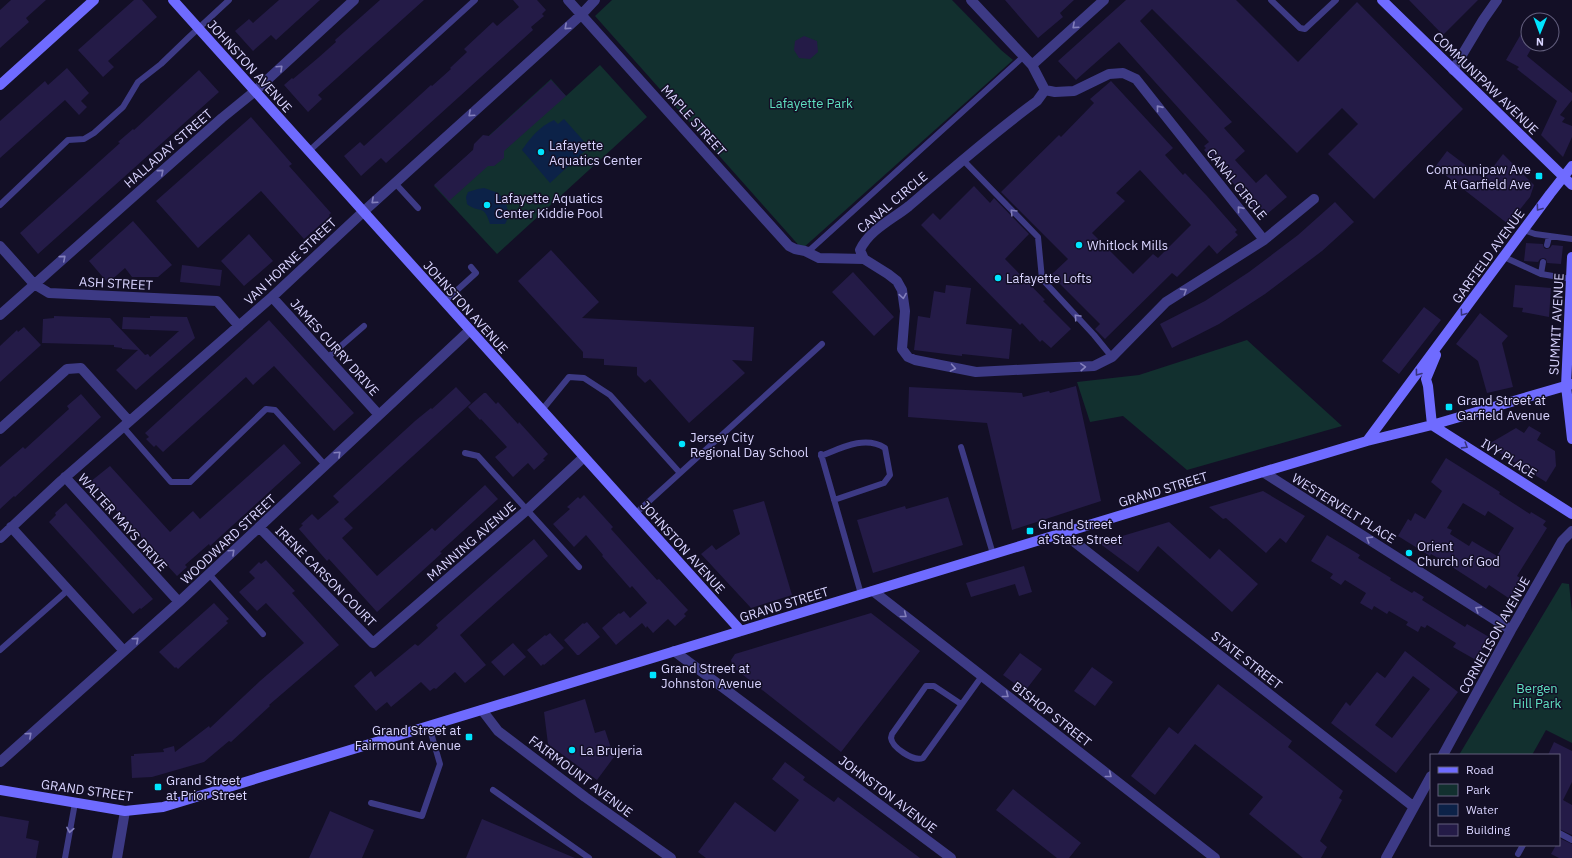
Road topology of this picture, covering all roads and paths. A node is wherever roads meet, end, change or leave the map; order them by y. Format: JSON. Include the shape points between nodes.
{"nodes":[{"id":1,"x":94,"y":0,"type":"edge"},
{"id":2,"x":173,"y":0,"type":"edge"},
{"id":3,"x":229,"y":0,"type":"edge"},
{"id":4,"x":354,"y":0,"type":"edge"},
{"id":5,"x":475,"y":0,"type":"edge"},
{"id":6,"x":568,"y":0,"type":"edge"},
{"id":7,"x":595,"y":0,"type":"edge"},
{"id":8,"x":971,"y":0,"type":"edge"},
{"id":9,"x":1104,"y":0,"type":"edge"},
{"id":10,"x":1336,"y":0,"type":"edge"},
{"id":11,"x":1382,"y":0,"type":"edge"},
{"id":12,"x":1497,"y":0,"type":"edge"},
{"id":13,"x":1274,"y":1,"type":"edge"},
{"id":14,"x":581,"y":15,"type":"junction"},
{"id":15,"x":198,"y":28,"type":"junction"},
{"id":16,"x":1024,"y":56,"type":"junction"},
{"id":17,"x":1032,"y":65,"type":"junction"},
{"id":18,"x":1453,"y":70,"type":"junction"},
{"id":19,"x":0,"y":84,"type":"edge"},
{"id":20,"x":1045,"y":90,"type":"junction"},
{"id":21,"x":255,"y":91,"type":"junction"},
{"id":22,"x":309,"y":151,"type":"junction"},
{"id":23,"x":963,"y":160,"type":"junction"},
{"id":24,"x":1572,"y":166,"type":"edge"},
{"id":25,"x":1563,"y":177,"type":"junction"},
{"id":26,"x":395,"y":183,"type":"junction"},
{"id":27,"x":1572,"y":185,"type":"edge"},
{"id":28,"x":1314,"y":199,"type":"dead end"},
{"id":29,"x":0,"y":205,"type":"edge"},
{"id":30,"x":418,"y":208,"type":"dead end"},
{"id":31,"x":363,"y":212,"type":"junction"},
{"id":32,"x":1524,"y":230,"type":"junction"},
{"id":33,"x":1549,"y":236,"type":"junction"},
{"id":34,"x":1572,"y":239,"type":"edge"},
{"id":35,"x":1264,"y":240,"type":"junction"},
{"id":36,"x":1547,"y":245,"type":"dead end"},
{"id":37,"x":0,"y":246,"type":"edge"},
{"id":38,"x":805,"y":251,"type":"junction"},
{"id":39,"x":1504,"y":257,"type":"junction"},
{"id":40,"x":1572,"y":257,"type":"edge"},
{"id":41,"x":864,"y":259,"type":"junction"},
{"id":42,"x":1544,"y":262,"type":"dead end"},
{"id":43,"x":472,"y":267,"type":"dead end"},
{"id":44,"x":1541,"y":274,"type":"junction"},
{"id":45,"x":1571,"y":279,"type":"junction"},
{"id":46,"x":34,"y":284,"type":"junction"},
{"id":47,"x":272,"y":297,"type":"junction"},
{"id":48,"x":444,"y":302,"type":"junction"},
{"id":49,"x":0,"y":315,"type":"edge"},
{"id":50,"x":239,"y":326,"type":"junction"},
{"id":51,"x":364,"y":326,"type":"dead end"},
{"id":52,"x":470,"y":330,"type":"junction"},
{"id":53,"x":1441,"y":342,"type":"junction"},
{"id":54,"x":822,"y":344,"type":"dead end"},
{"id":55,"x":1112,"y":357,"type":"junction"},
{"id":56,"x":327,"y":358,"type":"junction"},
{"id":57,"x":1569,"y":385,"type":"edge"},
{"id":58,"x":542,"y":410,"type":"junction"},
{"id":59,"x":379,"y":415,"type":"junction"},
{"id":60,"x":126,"y":424,"type":"junction"},
{"id":61,"x":1432,"y":425,"type":"junction"},
{"id":62,"x":0,"y":429,"type":"edge"},
{"id":63,"x":1572,"y":439,"type":"edge"},
{"id":64,"x":1367,"y":441,"type":"junction"},
{"id":65,"x":961,"y":447,"type":"dead end"},
{"id":66,"x":465,"y":453,"type":"dead end"},
{"id":67,"x":584,"y":457,"type":"junction"},
{"id":68,"x":326,"y":466,"type":"junction"},
{"id":69,"x":1263,"y":472,"type":"junction"},
{"id":70,"x":680,"y":473,"type":"junction"},
{"id":71,"x":65,"y":478,"type":"junction"},
{"id":72,"x":834,"y":500,"type":"junction"},
{"id":73,"x":527,"y":510,"type":"junction"},
{"id":74,"x":635,"y":514,"type":"junction"},
{"id":75,"x":1572,"y":514,"type":"edge"},
{"id":76,"x":11,"y":527,"type":"junction"},
{"id":77,"x":259,"y":527,"type":"junction"},
{"id":78,"x":1572,"y":531,"type":"edge"},
{"id":79,"x":1063,"y":533,"type":"junction"},
{"id":80,"x":0,"y":538,"type":"edge"},
{"id":81,"x":993,"y":554,"type":"junction"},
{"id":82,"x":578,"y":567,"type":"dead end"},
{"id":83,"x":209,"y":574,"type":"junction"},
{"id":84,"x":68,"y":590,"type":"junction"},
{"id":85,"x":873,"y":591,"type":"junction"},
{"id":86,"x":861,"y":594,"type":"junction"},
{"id":87,"x":179,"y":602,"type":"junction"},
{"id":88,"x":1511,"y":630,"type":"junction"},
{"id":89,"x":741,"y":631,"type":"junction"},
{"id":90,"x":263,"y":634,"type":"dead end"},
{"id":91,"x":374,"y":643,"type":"joint"},
{"id":92,"x":0,"y":650,"type":"edge"},
{"id":93,"x":124,"y":651,"type":"junction"},
{"id":94,"x":674,"y":651,"type":"junction"},
{"id":95,"x":982,"y":676,"type":"junction"},
{"id":96,"x":961,"y":704,"type":"junction"},
{"id":97,"x":482,"y":710,"type":"junction"},
{"id":98,"x":429,"y":726,"type":"junction"},
{"id":99,"x":1444,"y":754,"type":"edge"},
{"id":100,"x":0,"y":762,"type":"edge"},
{"id":101,"x":1430,"y":778,"type":"edge"},
{"id":102,"x":0,"y":790,"type":"edge"},
{"id":103,"x":492,"y":790,"type":"dead end"},
{"id":104,"x":75,"y":803,"type":"junction"},
{"id":105,"x":371,"y":803,"type":"dead end"},
{"id":106,"x":1414,"y":807,"type":"junction"},
{"id":107,"x":125,"y":811,"type":"junction"},
{"id":108,"x":1560,"y":834,"type":"edge"},
{"id":109,"x":1572,"y":840,"type":"edge"},
{"id":110,"x":1522,"y":846,"type":"edge"},
{"id":111,"x":1518,"y":854,"type":"dead end"},
{"id":112,"x":65,"y":858,"type":"edge"},
{"id":113,"x":117,"y":858,"type":"edge"},
{"id":114,"x":589,"y":858,"type":"edge"},
{"id":115,"x":671,"y":858,"type":"edge"},
{"id":116,"x":951,"y":858,"type":"edge"},
{"id":117,"x":1215,"y":858,"type":"edge"},
{"id":118,"x":1386,"y":858,"type":"edge"}],
"edges":[{"from":1,"to":19,"type":"main road"},
{"from":2,"to":15,"type":"main road","name":"JOHNSTON AVENUE"},
{"from":3,"to":15,"type":"lane"},
{"from":21,"to":4,"type":"street","name":"HALLADAY STREET","one_way":true},
{"from":5,"to":22,"type":"lane"},
{"from":6,"to":14,"type":"street","name":"MAPLE STREET"},
{"from":7,"to":14,"type":"street","name":"VAN HORNE STREET"},
{"from":8,"to":16,"type":"street"},
{"from":9,"to":17,"type":"street","one_way":true},
{"from":10,"to":13,"type":"lane","via":[[1303,29]]},
{"from":11,"to":18,"type":"main road","name":"COMMUNIPAW AVENUE"},
{"from":12,"to":18,"type":"street","via":[[1482,20]]},
{"from":14,"to":26,"type":"street","name":"VAN HORNE STREET","one_way":true},
{"from":14,"to":38,"type":"street","name":"MAPLE STREET","via":[[789,246]]},
{"from":15,"to":21,"type":"main road","name":"JOHNSTON AVENUE"},
{"from":15,"to":29,"type":"lane","via":[[161,64],[138,82],[123,107],[110,119],[84,139],[68,140]]},
{"from":16,"to":17,"type":"street"},
{"from":16,"to":38,"type":"lane","via":[[811,249]]},
{"from":17,"to":20,"type":"street"},
{"from":18,"to":25,"type":"main road","name":"COMMUNIPAW AVENUE"},
{"from":20,"to":23,"type":"street","name":"CANAL CIRCLE","via":[[1037,101]]},
{"from":35,"to":20,"type":"street","name":"CANAL CIRCLE","one_way":true,"via":[[1136,79],[1123,73],[1108,74],[1074,91]]},
{"from":21,"to":22,"type":"main road","name":"JOHNSTON AVENUE"},
{"from":46,"to":21,"type":"street","name":"HALLADAY STREET","one_way":true},
{"from":22,"to":31,"type":"main road","name":"JOHNSTON AVENUE"},
{"from":23,"to":41,"type":"street","name":"CANAL CIRCLE","via":[[864,241],[860,250]]},
{"from":55,"to":23,"type":"lane","one_way":true,"via":[[1042,279],[1038,237]]},
{"from":24,"to":25,"type":"main road","name":"GARFIELD AVENUE"},
{"from":25,"to":27,"type":"main road","name":"COMMUNIPAW AVENUE"},
{"from":25,"to":32,"type":"main road","name":"GARFIELD AVENUE","one_way":true},
{"from":26,"to":30,"type":"lane"},
{"from":26,"to":31,"type":"street","name":"VAN HORNE STREET","one_way":true},
{"from":28,"to":35,"type":"street","name":"CANAL CIRCLE"},
{"from":31,"to":47,"type":"street","name":"VAN HORNE STREET"},
{"from":31,"to":48,"type":"main road","name":"JOHNSTON AVENUE"},
{"from":32,"to":33,"type":"lane"},
{"from":32,"to":39,"type":"main road","name":"GARFIELD AVENUE"},
{"from":33,"to":34,"type":"lane"},
{"from":33,"to":36,"type":"lane"},
{"from":55,"to":35,"type":"street","name":"CANAL CIRCLE","one_way":true,"via":[[1166,302]]},
{"from":37,"to":46,"type":"street","name":"ASH STREET"},
{"from":38,"to":41,"type":"street","name":"MAPLE STREET","via":[[819,258]]},
{"from":39,"to":44,"type":"lane"},
{"from":39,"to":53,"type":"main road","name":"GARFIELD AVENUE","one_way":true},
{"from":40,"to":45,"type":"main road","name":"SUMMIT AVENUE"},
{"from":41,"to":55,"type":"street","name":"CANAL CIRCLE","one_way":true,"via":[[897,281],[902,290],[905,311],[902,349],[908,357],[915,360],[976,372],[1094,366]]},
{"from":42,"to":44,"type":"lane"},
{"from":43,"to":48,"type":"lane","via":[[476,272]]},
{"from":44,"to":45,"type":"lane"},
{"from":45,"to":57,"type":"main road","name":"SUMMIT AVENUE"},
{"from":46,"to":49,"type":"street","name":"HALLADAY STREET"},
{"from":46,"to":50,"type":"street","name":"ASH STREET","via":[[49,293],[217,301]]},
{"from":47,"to":50,"type":"street","name":"VAN HORNE STREET"},
{"from":47,"to":56,"type":"street","name":"JAMES CURRY DRIVE"},
{"from":48,"to":52,"type":"main road","name":"JOHNSTON AVENUE"},
{"from":50,"to":60,"type":"street","name":"VAN HORNE STREET"},
{"from":51,"to":56,"type":"lane"},
{"from":52,"to":58,"type":"main road","name":"JOHNSTON AVENUE"},
{"from":52,"to":59,"type":"street","name":"WOODWARD STREET"},
{"from":53,"to":61,"type":"main road","name":"GARFIELD AVENUE","via":[[1426,379]]},
{"from":53,"to":64,"type":"main road","name":"GARFIELD AVENUE","one_way":true},
{"from":54,"to":70,"type":"lane"},
{"from":56,"to":59,"type":"street","name":"JAMES CURRY DRIVE"},
{"from":57,"to":61,"type":"main road","name":"GRAND STREET"},
{"from":57,"to":63,"type":"main road","name":"SUMMIT AVENUE"},
{"from":58,"to":67,"type":"main road","name":"JOHNSTON AVENUE"},
{"from":58,"to":70,"type":"lane","via":[[569,377],[584,378],[610,395]]},
{"from":68,"to":59,"type":"street","name":"WOODWARD STREET","one_way":true},
{"from":60,"to":62,"type":"street","via":[[81,368],[67,369]]},
{"from":60,"to":68,"type":"lane","via":[[171,482],[190,482],[266,409],[275,410]]},
{"from":60,"to":71,"type":"street","name":"VAN HORNE STREET"},
{"from":61,"to":64,"type":"main road","name":"GRAND STREET"},
{"from":61,"to":75,"type":"main road","name":"IVY PLACE","one_way":true},
{"from":64,"to":69,"type":"main road","name":"GRAND STREET"},
{"from":65,"to":81,"type":"lane"},
{"from":66,"to":73,"type":"lane","via":[[478,456]]},
{"from":67,"to":73,"type":"street","name":"MANNING AVENUE"},
{"from":67,"to":74,"type":"main road","name":"JOHNSTON AVENUE"},
{"from":68,"to":77,"type":"street","name":"WOODWARD STREET"},
{"from":69,"to":79,"type":"main road","name":"GRAND STREET"},
{"from":88,"to":69,"type":"street","name":"WESTERVELT PLACE","one_way":true},
{"from":70,"to":74,"type":"lane"},
{"from":71,"to":76,"type":"street","name":"VAN HORNE STREET"},
{"from":71,"to":87,"type":"street","name":"WALTER MAYS DRIVE"},
{"from":72,"to":72,"type":"lane","via":[[821,454],[861,442],[879,444],[885,448],[890,475],[884,483]]},
{"from":72,"to":86,"type":"lane"},
{"from":73,"to":82,"type":"lane"},
{"from":73,"to":91,"type":"street","name":"MANNING AVENUE"},
{"from":74,"to":89,"type":"main road","name":"JOHNSTON AVENUE"},
{"from":76,"to":80,"type":"street","name":"VAN HORNE STREET"},
{"from":76,"to":84,"type":"street"},
{"from":83,"to":77,"type":"street","name":"WOODWARD STREET","one_way":true},
{"from":77,"to":91,"type":"street","name":"IRENE CARSON COURT"},
{"from":78,"to":88,"type":"street","name":"CORNELISON AVENUE","via":[[1562,541]]},
{"from":79,"to":81,"type":"main road","name":"GRAND STREET"},
{"from":79,"to":106,"type":"street","name":"STATE STREET"},
{"from":81,"to":85,"type":"main road","name":"GRAND STREET"},
{"from":83,"to":87,"type":"street","name":"WOODWARD STREET"},
{"from":83,"to":90,"type":"lane"},
{"from":84,"to":92,"type":"lane"},
{"from":84,"to":93,"type":"street"},
{"from":85,"to":86,"type":"main road","name":"GRAND STREET"},
{"from":85,"to":95,"type":"street","name":"BISHOP STREET","one_way":true},
{"from":86,"to":89,"type":"main road","name":"GRAND STREET"},
{"from":93,"to":87,"type":"street","name":"WOODWARD STREET","one_way":true},
{"from":88,"to":99,"type":"street","name":"CORNELISON AVENUE"},
{"from":89,"to":94,"type":"main road","name":"GRAND STREET"},
{"from":100,"to":93,"type":"street","name":"WOODWARD STREET","one_way":true},
{"from":94,"to":97,"type":"main road","name":"GRAND STREET"},
{"from":94,"to":116,"type":"street","name":"JOHNSTON AVENUE"},
{"from":95,"to":96,"type":"lane"},
{"from":95,"to":117,"type":"street","name":"BISHOP STREET","one_way":true},
{"from":96,"to":96,"type":"lane","via":[[923,758],[916,760],[893,745],[890,738],[892,734],[926,686],[934,686]]},
{"from":97,"to":98,"type":"main road","name":"GRAND STREET"},
{"from":97,"to":115,"type":"street","name":"FAIRMOUNT AVENUE","via":[[498,730]]},
{"from":98,"to":105,"type":"lane","via":[[440,764],[422,816]]},
{"from":98,"to":107,"type":"main road","name":"GRAND STREET","via":[[163,807]]},
{"from":101,"to":106,"type":"street"},
{"from":102,"to":104,"type":"main road","name":"GRAND STREET"},
{"from":103,"to":114,"type":"lane"},
{"from":104,"to":107,"type":"main road","name":"GRAND STREET"},
{"from":104,"to":112,"type":"lane","one_way":true},
{"from":106,"to":118,"type":"street"},
{"from":107,"to":113,"type":"street"},
{"from":108,"to":109,"type":"lane"},
{"from":110,"to":111,"type":"lane"}]}
